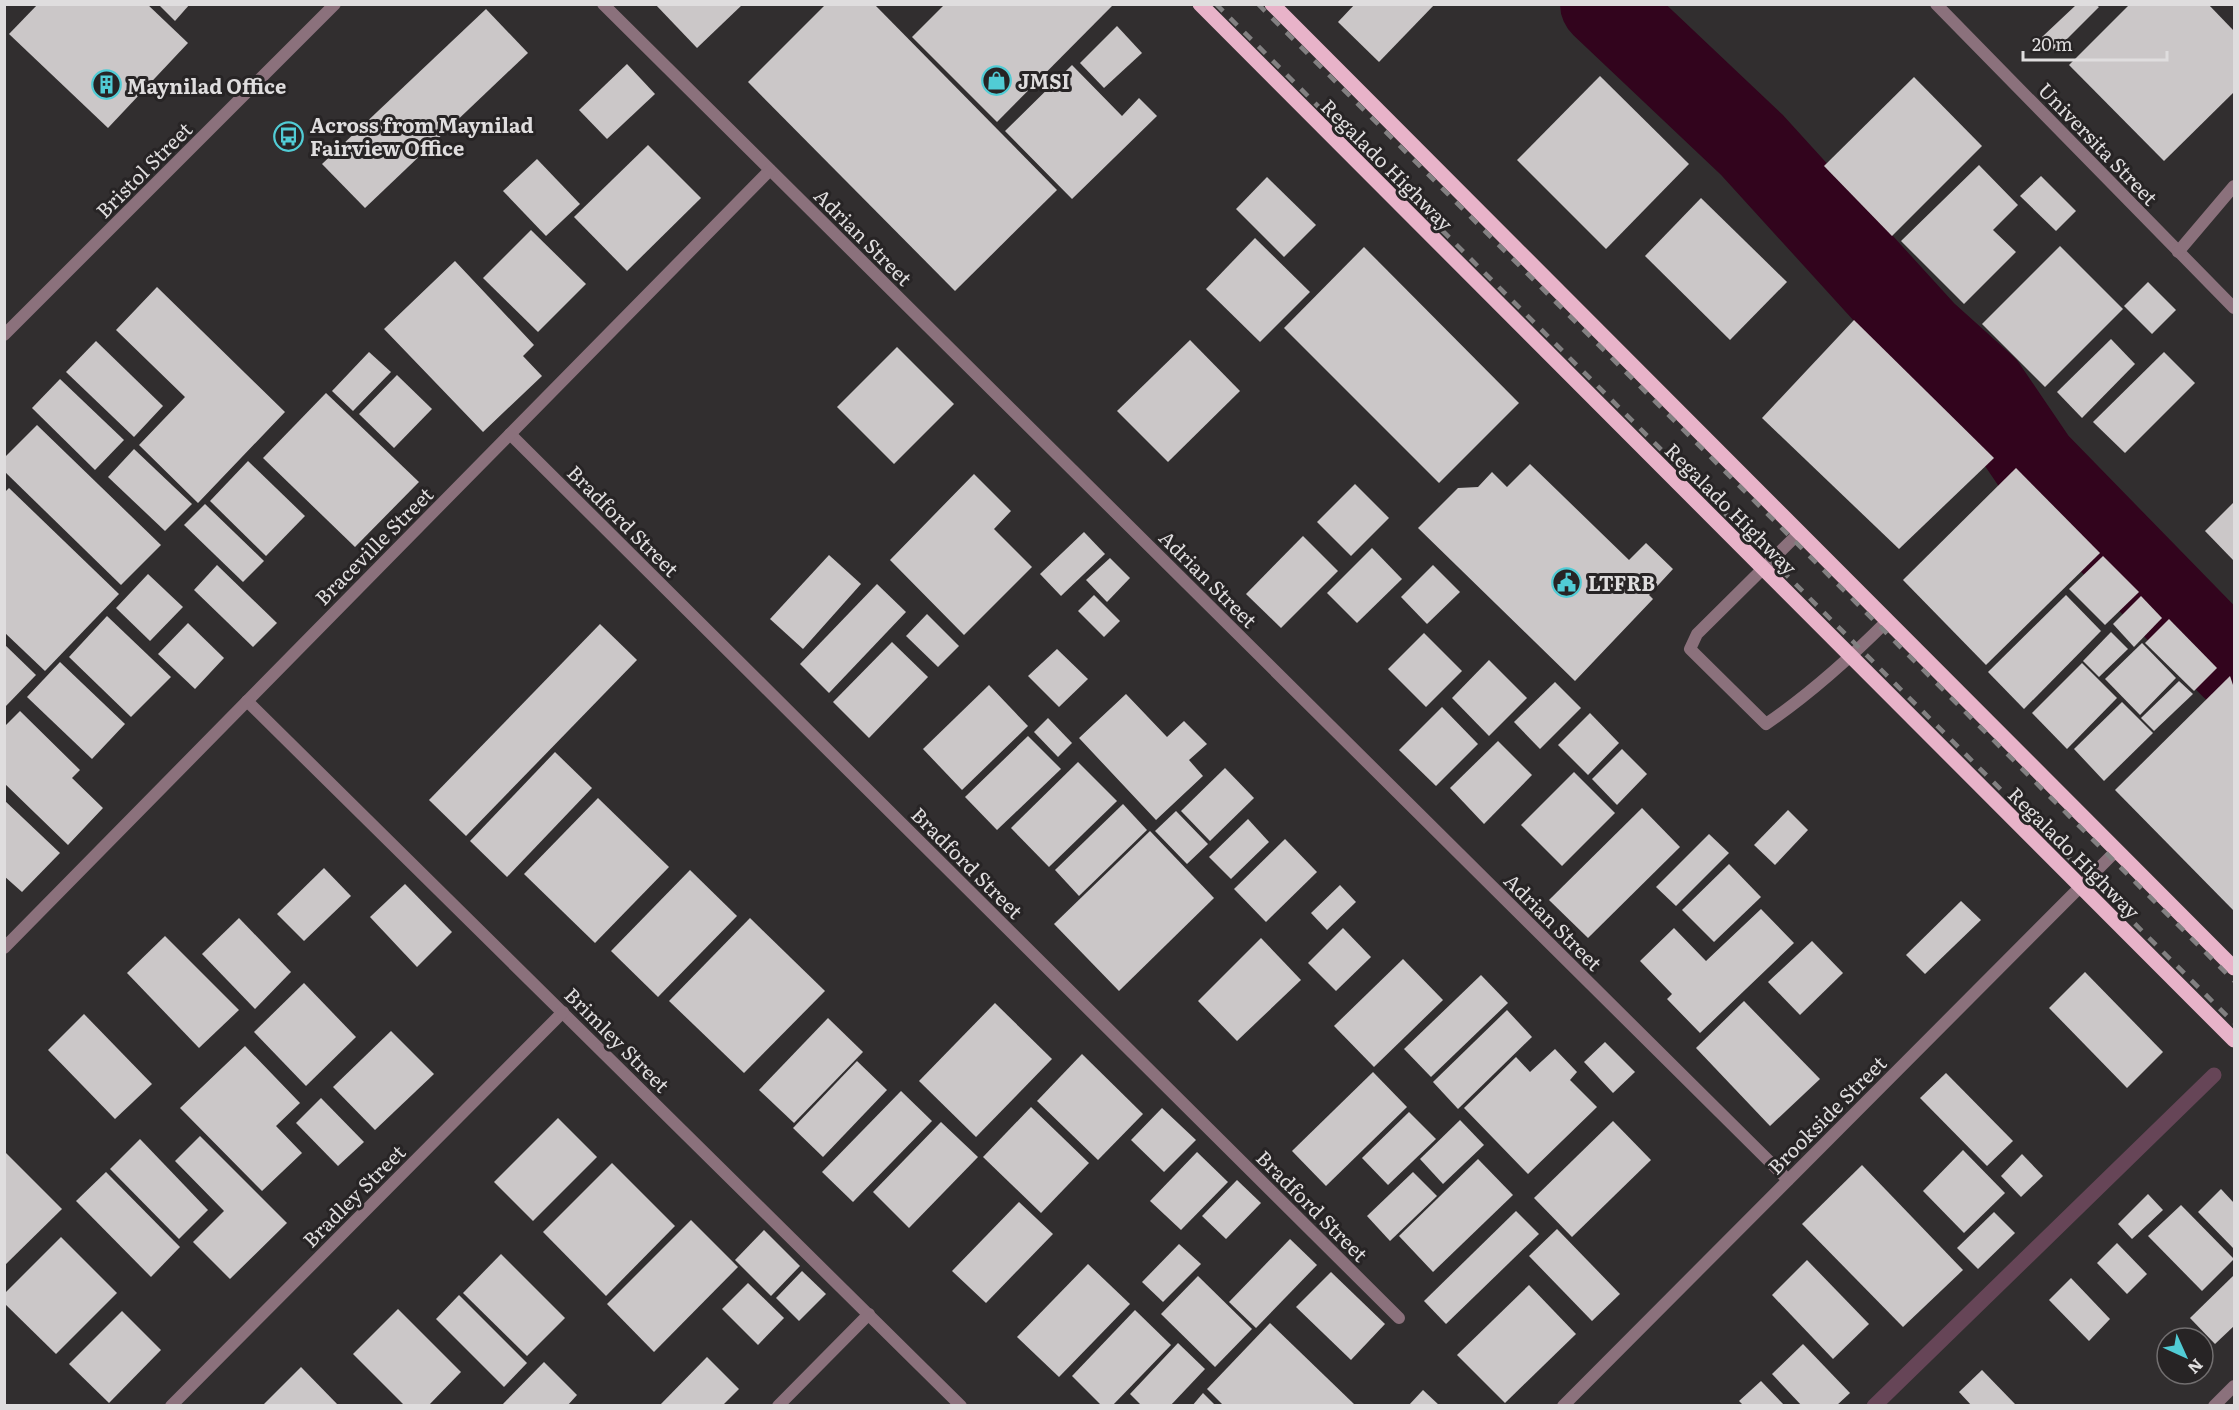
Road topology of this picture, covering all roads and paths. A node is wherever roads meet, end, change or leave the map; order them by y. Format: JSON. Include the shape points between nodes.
{"nodes":[{"id":1,"x":335,"y":4,"type":"edge"},
{"id":2,"x":603,"y":4,"type":"edge"},
{"id":3,"x":1200,"y":4,"type":"edge"},
{"id":4,"x":1272,"y":4,"type":"edge"},
{"id":5,"x":1941,"y":7,"type":"edge"},
{"id":6,"x":770,"y":170,"type":"junction"},
{"id":7,"x":2235,"y":186,"type":"edge"},
{"id":8,"x":2178,"y":252,"type":"junction"},
{"id":9,"x":2235,"y":308,"type":"edge"},
{"id":10,"x":4,"y":335,"type":"edge"},
{"id":11,"x":510,"y":434,"type":"junction"},
{"id":12,"x":1799,"y":533,"type":"junction"},
{"id":13,"x":1762,"y":569,"type":"junction"},
{"id":14,"x":1887,"y":621,"type":"junction"},
{"id":15,"x":1851,"y":657,"type":"junction"},
{"id":16,"x":247,"y":701,"type":"junction"},
{"id":17,"x":2117,"y":850,"type":"junction"},
{"id":18,"x":2081,"y":887,"type":"junction"},
{"id":19,"x":4,"y":948,"type":"edge"},
{"id":20,"x":2235,"y":968,"type":"edge"},
{"id":21,"x":563,"y":1012,"type":"junction"},
{"id":22,"x":2235,"y":1040,"type":"edge"},
{"id":23,"x":1788,"y":1180,"type":"junction"},
{"id":24,"x":869,"y":1314,"type":"junction"},
{"id":25,"x":1399,"y":1318,"type":"dead end"},
{"id":26,"x":2235,"y":1386,"type":"edge"},
{"id":27,"x":171,"y":1406,"type":"edge"},
{"id":28,"x":778,"y":1406,"type":"edge"},
{"id":29,"x":962,"y":1406,"type":"edge"},
{"id":30,"x":1563,"y":1406,"type":"edge"},
{"id":31,"x":2214,"y":1406,"type":"edge"}],
"edges":[{"from":1,"to":10,"type":"street","name":"Bristol Street"},
{"from":2,"to":6,"type":"street","name":"Adrian Street"},
{"from":3,"to":13,"type":"main road","name":"Regalado Highway"},
{"from":4,"to":12,"type":"main road","name":"Regalado Highway"},
{"from":5,"to":8,"type":"street","name":"Universita Street"},
{"from":6,"to":11,"type":"street","name":"Braceville Street"},
{"from":6,"to":23,"type":"street","name":"Adrian Street"},
{"from":7,"to":8,"type":"street"},
{"from":8,"to":9,"type":"street","name":"Universita Street"},
{"from":11,"to":16,"type":"street","name":"Braceville Street"},
{"from":11,"to":25,"type":"street","name":"Bradford Street"},
{"from":12,"to":13,"type":"street"},
{"from":12,"to":14,"type":"main road","name":"Regalado Highway"},
{"from":13,"to":15,"type":"main road","name":"Regalado Highway"},
{"from":13,"to":15,"type":"street","via":[[1697,634],[1690,650],[1766,724]]},
{"from":14,"to":15,"type":"street"},
{"from":14,"to":17,"type":"main road","name":"Regalado Highway"},
{"from":15,"to":18,"type":"main road","name":"Regalado Highway"},
{"from":16,"to":19,"type":"street","name":"Braceville Street"},
{"from":16,"to":21,"type":"street","name":"Brimley Street"},
{"from":17,"to":18,"type":"street","name":"Brookside Street"},
{"from":17,"to":20,"type":"main road","name":"Regalado Highway"},
{"from":18,"to":22,"type":"main road","name":"Regalado Highway"},
{"from":18,"to":23,"type":"street","name":"Brookside Street"},
{"from":21,"to":24,"type":"street","name":"Brimley Street"},
{"from":21,"to":27,"type":"street","name":"Bradley Street"},
{"from":23,"to":30,"type":"street","name":"Brookside Street"},
{"from":24,"to":28,"type":"street"},
{"from":24,"to":29,"type":"street","name":"Brimley Street"},
{"from":26,"to":31,"type":"street"}]}
